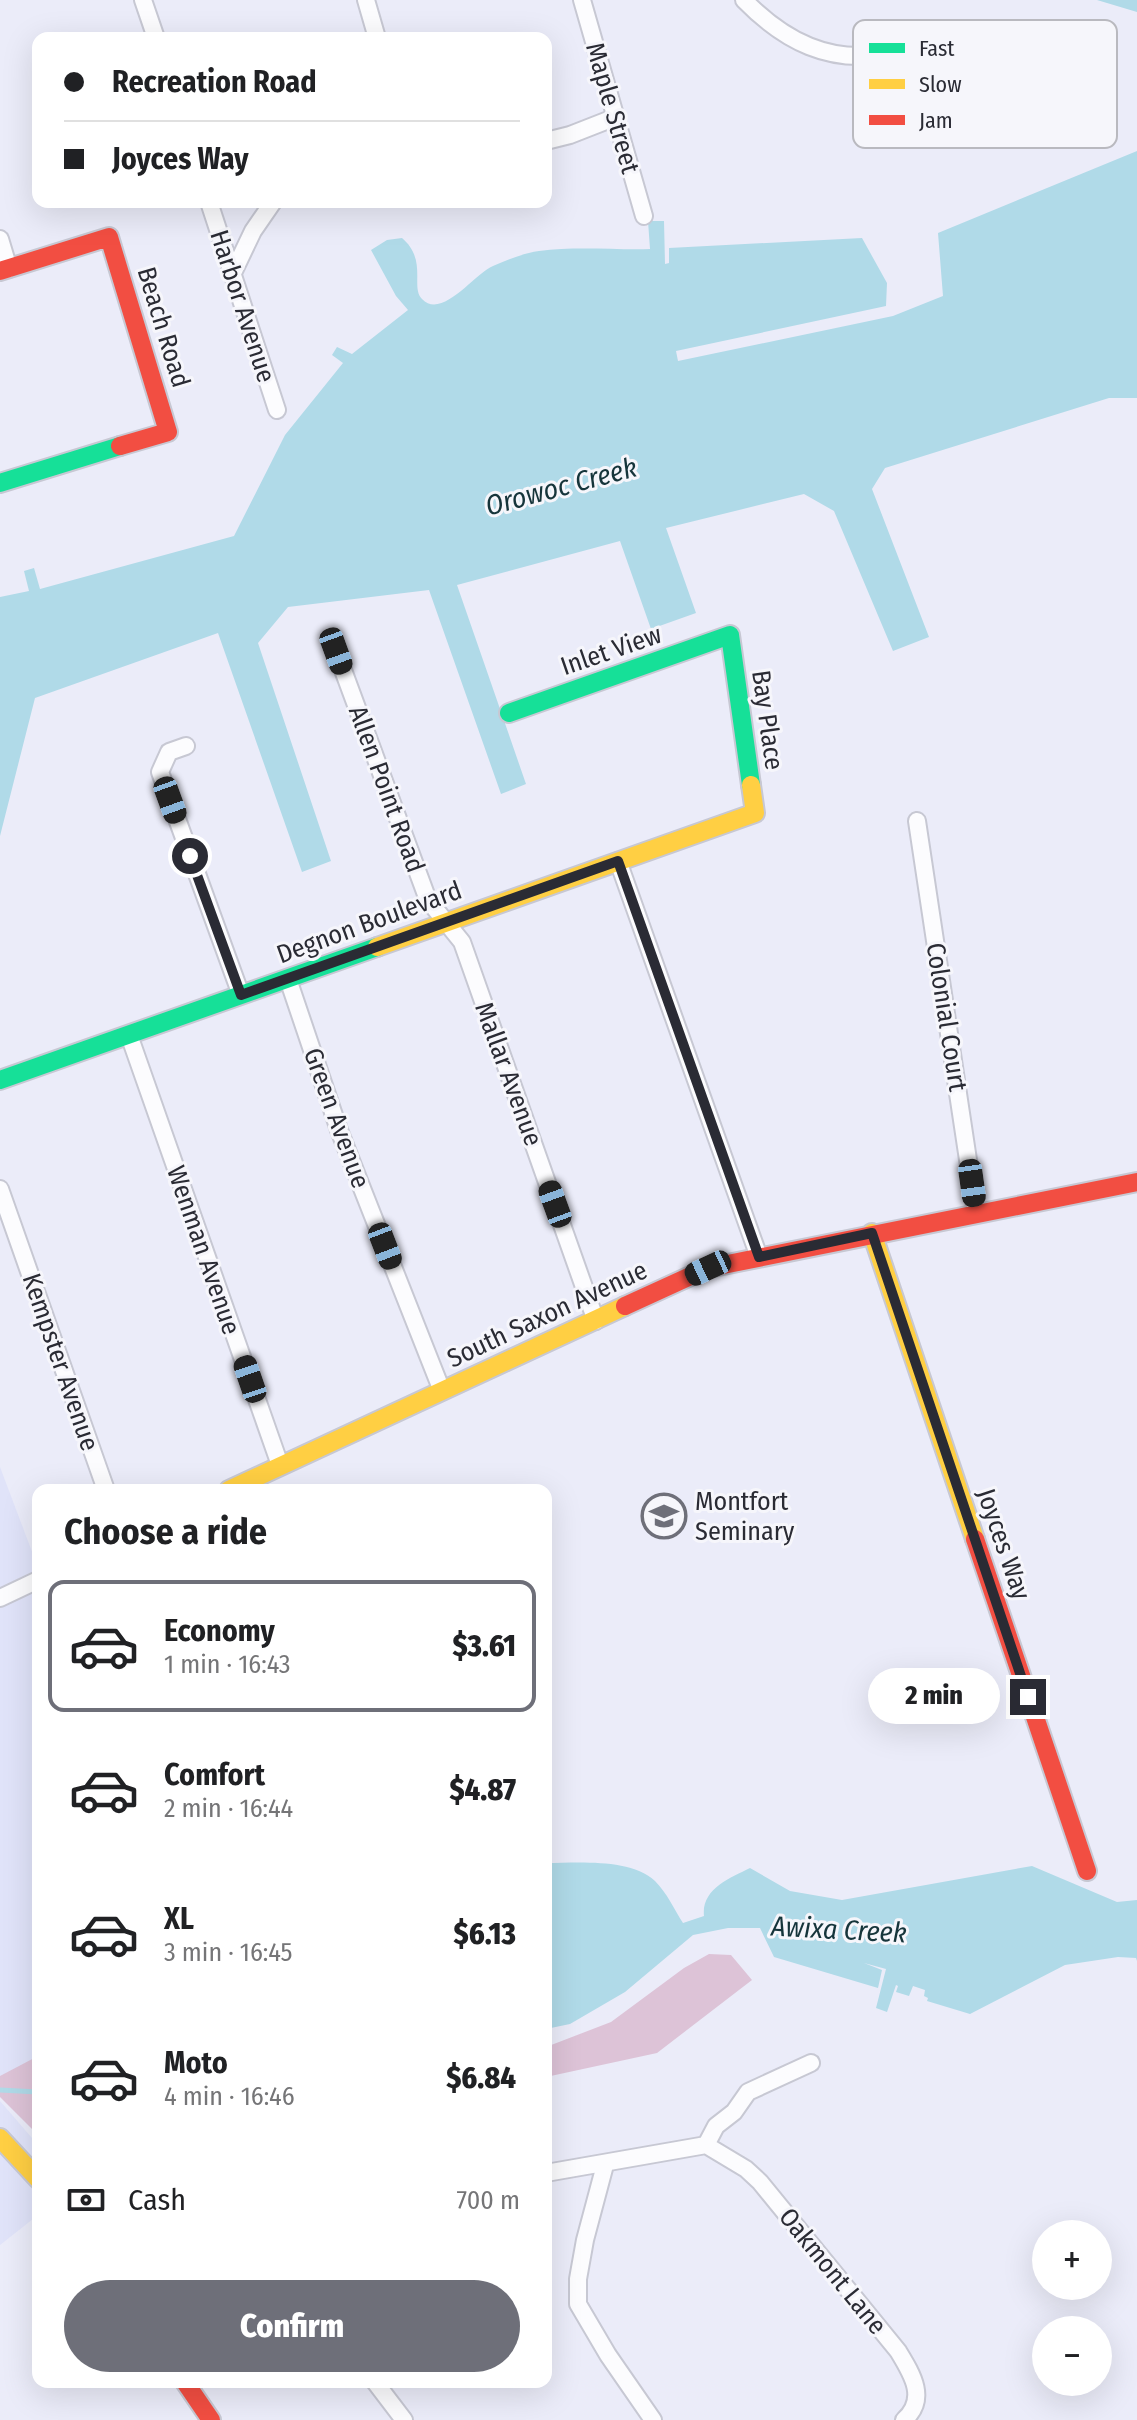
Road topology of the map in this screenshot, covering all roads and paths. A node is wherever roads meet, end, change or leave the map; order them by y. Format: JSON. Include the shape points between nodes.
{"nodes":[{"id":1,"x":143,"y":0,"type":"edge"},
{"id":2,"x":366,"y":0,"type":"edge"},
{"id":3,"x":582,"y":0,"type":"edge"},
{"id":4,"x":744,"y":0,"type":"edge"},
{"id":5,"x":154,"y":32,"type":"edge"},
{"id":6,"x":375,"y":32,"type":"edge"},
{"id":7,"x":853,"y":55,"type":"edge"},
{"id":8,"x":616,"y":117,"type":"junction"},
{"id":9,"x":552,"y":140,"type":"edge"},
{"id":10,"x":211,"y":208,"type":"edge"},
{"id":11,"x":269,"y":208,"type":"edge"},
{"id":12,"x":644,"y":216,"type":"dead end"},
{"id":13,"x":0,"y":239,"type":"edge"},
{"id":14,"x":4,"y":270,"type":"edge"},
{"id":15,"x":232,"y":275,"type":"junction"},
{"id":16,"x":277,"y":410,"type":"dead end"},
{"id":17,"x":0,"y":483,"type":"edge"},
{"id":18,"x":730,"y":635,"type":"joint"},
{"id":19,"x":336,"y":651,"type":"dead end"},
{"id":20,"x":509,"y":713,"type":"dead end"},
{"id":21,"x":186,"y":746,"type":"dead end"},
{"id":22,"x":755,"y":813,"type":"joint"},
{"id":23,"x":917,"y":821,"type":"dead end"},
{"id":24,"x":618,"y":861,"type":"junction"},
{"id":25,"x":446,"y":922,"type":"junction"},
{"id":26,"x":288,"y":979,"type":"junction"},
{"id":27,"x":241,"y":995,"type":"junction"},
{"id":28,"x":129,"y":1035,"type":"junction"},
{"id":29,"x":0,"y":1080,"type":"edge"},
{"id":30,"x":1137,"y":1182,"type":"edge"},
{"id":31,"x":0,"y":1189,"type":"edge"},
{"id":32,"x":976,"y":1213,"type":"junction"},
{"id":33,"x":872,"y":1233,"type":"junction"},
{"id":34,"x":759,"y":1257,"type":"junction"},
{"id":35,"x":596,"y":1321,"type":"junction"},
{"id":36,"x":442,"y":1391,"type":"junction"},
{"id":37,"x":280,"y":1465,"type":"junction"},
{"id":38,"x":104,"y":1484,"type":"edge"},
{"id":39,"x":241,"y":1484,"type":"edge"},
{"id":40,"x":32,"y":1583,"type":"edge"},
{"id":41,"x":0,"y":1598,"type":"edge"},
{"id":42,"x":1087,"y":1871,"type":"dead end"},
{"id":43,"x":811,"y":2063,"type":"dead end"},
{"id":44,"x":0,"y":2138,"type":"edge"},
{"id":45,"x":706,"y":2145,"type":"junction"},
{"id":46,"x":605,"y":2165,"type":"junction"},
{"id":47,"x":552,"y":2172,"type":"edge"},
{"id":48,"x":32,"y":2173,"type":"edge"},
{"id":49,"x":189,"y":2388,"type":"edge"},
{"id":50,"x":380,"y":2388,"type":"edge"},
{"id":51,"x":211,"y":2420,"type":"edge"},
{"id":52,"x":404,"y":2420,"type":"edge"},
{"id":53,"x":653,"y":2420,"type":"edge"},
{"id":54,"x":904,"y":2420,"type":"edge"}],
"edges":[{"from":1,"to":5,"type":"street"},
{"from":2,"to":6,"type":"street"},
{"from":3,"to":8,"type":"street","name":"Maple Street"},
{"from":4,"to":7,"type":"street","via":[[798,43]]},
{"from":8,"to":9,"type":"street"},
{"from":8,"to":12,"type":"street","name":"Maple Street"},
{"from":10,"to":15,"type":"street","name":"Harbor Avenue"},
{"from":11,"to":15,"type":"street"},
{"from":13,"to":14,"type":"street"},
{"from":14,"to":17,"type":"street","name":"Beach Road","via":[[109,237],[168,432]]},
{"from":15,"to":16,"type":"street","name":"Harbor Avenue"},
{"from":18,"to":20,"type":"street","name":"Inlet View"},
{"from":18,"to":22,"type":"street","name":"Bay Place"},
{"from":19,"to":25,"type":"street","name":"Allen Point Road","via":[[428,900]]},
{"from":21,"to":27,"type":"street","via":[[169,752],[160,772]]},
{"from":22,"to":24,"type":"street","name":"Degnon Boulevard"},
{"from":23,"to":32,"type":"street","name":"Colonial Court"},
{"from":24,"to":25,"type":"street","name":"Degnon Boulevard"},
{"from":24,"to":34,"type":"street"},
{"from":25,"to":26,"type":"street","name":"Degnon Boulevard"},
{"from":25,"to":35,"type":"street","name":"Mallar Avenue","via":[[462,942]]},
{"from":26,"to":27,"type":"street","name":"Degnon Boulevard"},
{"from":26,"to":36,"type":"street","name":"Green Avenue","via":[[339,1130]]},
{"from":27,"to":28,"type":"street","name":"Degnon Boulevard"},
{"from":28,"to":29,"type":"street","name":"Degnon Boulevard"},
{"from":28,"to":37,"type":"street","name":"Wenman Avenue"},
{"from":30,"to":32,"type":"street","name":"South Saxon Avenue"},
{"from":31,"to":38,"type":"street","name":"Kempster Avenue"},
{"from":32,"to":33,"type":"street","name":"South Saxon Avenue"},
{"from":33,"to":34,"type":"street","name":"South Saxon Avenue"},
{"from":33,"to":42,"type":"street","name":"Joyces Way"},
{"from":34,"to":35,"type":"street","name":"South Saxon Avenue","via":[[708,1268]]},
{"from":35,"to":36,"type":"street","name":"South Saxon Avenue"},
{"from":36,"to":37,"type":"street","name":"South Saxon Avenue"},
{"from":37,"to":39,"type":"street","name":"South Saxon Avenue"},
{"from":40,"to":41,"type":"street"},
{"from":43,"to":45,"type":"street","via":[[748,2092]]},
{"from":44,"to":48,"type":"street"},
{"from":45,"to":46,"type":"street"},
{"from":45,"to":54,"type":"street","name":"Oakmont Lane","via":[[760,2182],[898,2351],[915,2380],[917,2396],[916,2408]]},
{"from":46,"to":47,"type":"street"},
{"from":46,"to":53,"type":"street","via":[[585,2240],[578,2304]]},
{"from":49,"to":51,"type":"street"},
{"from":50,"to":52,"type":"street"}]}
